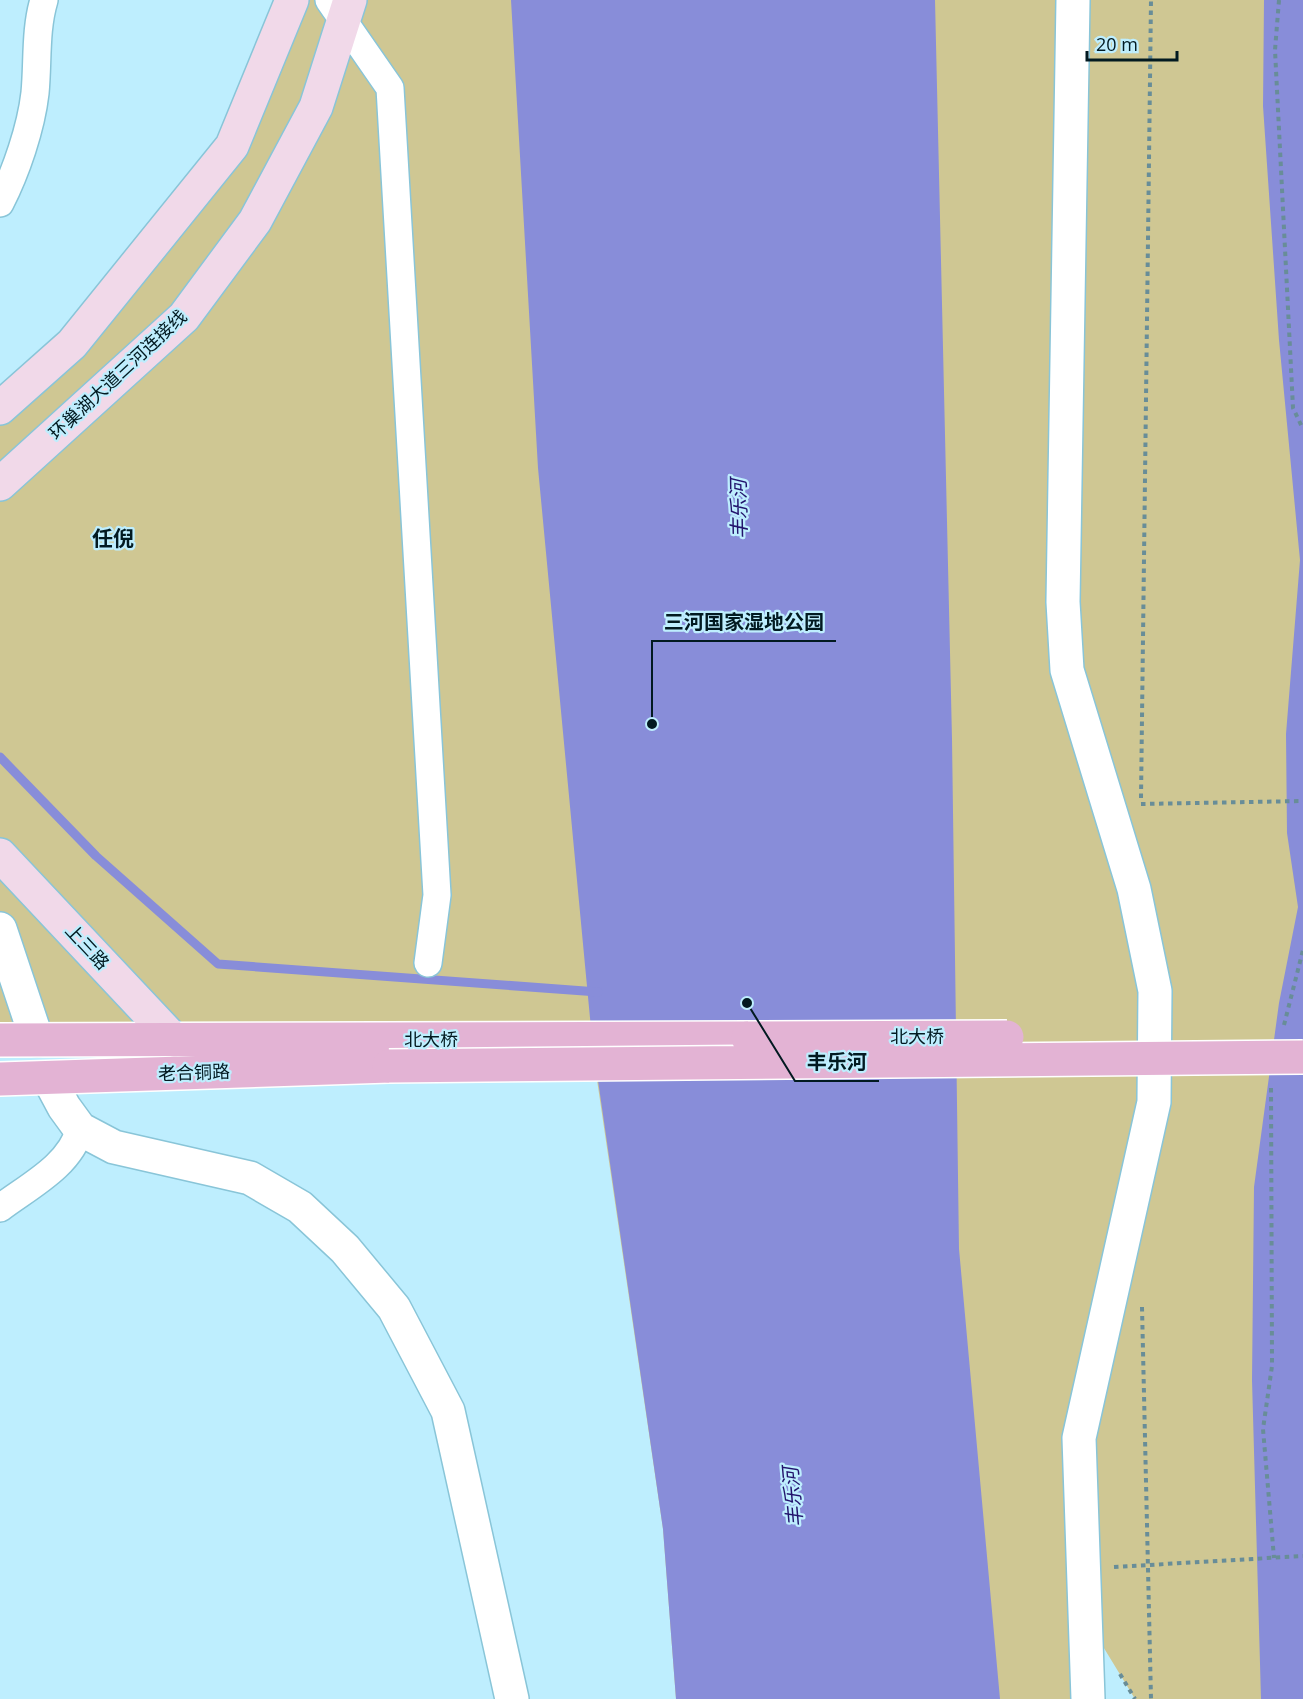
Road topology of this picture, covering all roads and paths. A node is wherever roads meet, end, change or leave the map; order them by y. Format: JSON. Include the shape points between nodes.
{"nodes":[{"id":1,"x":44,"y":0,"type":"edge"},
{"id":2,"x":1073,"y":0,"type":"edge"},
{"id":3,"x":1151,"y":0,"type":"edge"},
{"id":4,"x":1278,"y":0,"type":"edge"},
{"id":5,"x":282,"y":7,"type":"edge"},
{"id":6,"x":341,"y":7,"type":"edge"},
{"id":7,"x":0,"y":203,"type":"edge"},
{"id":8,"x":0,"y":408,"type":"edge"},
{"id":9,"x":1303,"y":429,"type":"edge"},
{"id":10,"x":0,"y":484,"type":"edge"},
{"id":11,"x":1303,"y":801,"type":"edge"},
{"id":12,"x":1141,"y":804,"type":"junction"},
{"id":13,"x":1140,"y":815,"type":"dead end"},
{"id":14,"x":0,"y":855,"type":"edge"},
{"id":15,"x":0,"y":929,"type":"edge"},
{"id":16,"x":1303,"y":950,"type":"edge"},
{"id":17,"x":428,"y":963,"type":"dead end"},
{"id":18,"x":0,"y":1040,"type":"edge"},
{"id":19,"x":37,"y":1040,"type":"junction"},
{"id":20,"x":174,"y":1040,"type":"junction"},
{"id":21,"x":1291,"y":1046,"type":"edge"},
{"id":22,"x":388,"y":1053,"type":"junction"},
{"id":23,"x":0,"y":1079,"type":"edge"},
{"id":24,"x":49,"y":1079,"type":"junction"},
{"id":25,"x":80,"y":1129,"type":"junction"},
{"id":26,"x":0,"y":1208,"type":"edge"},
{"id":27,"x":1142,"y":1302,"type":"dead end"},
{"id":28,"x":1303,"y":1556,"type":"edge"},
{"id":29,"x":1274,"y":1558,"type":"junction"},
{"id":30,"x":1148,"y":1566,"type":"junction"},
{"id":31,"x":1084,"y":1569,"type":"junction"},
{"id":32,"x":512,"y":1699,"type":"edge"},
{"id":33,"x":1088,"y":1699,"type":"edge"},
{"id":34,"x":1151,"y":1699,"type":"edge"}],
"edges":[{"from":1,"to":7,"type":"street","via":[[35,95],[14,174]]},
{"from":2,"to":31,"type":"street","via":[[1063,602],[1067,670],[1134,889],[1155,991],[1154,1102],[1080,1438]]},
{"from":3,"to":12,"type":"path"},
{"from":4,"to":9,"type":"path","via":[[1275,50],[1293,408]]},
{"from":5,"to":8,"type":"main road","via":[[232,146],[72,344]]},
{"from":6,"to":10,"type":"main road","name":"环巢湖大道三河连接线","via":[[316,107],[255,221],[184,316]]},
{"from":6,"to":17,"type":"street","via":[[390,88],[437,895]]},
{"from":11,"to":12,"type":"path"},
{"from":12,"to":13,"type":"path"},
{"from":14,"to":20,"type":"main road","name":"上三路"},
{"from":15,"to":19,"type":"street"},
{"from":16,"to":21,"type":"path"},
{"from":18,"to":19,"type":"main road","name":"老合铜路"},
{"from":19,"to":20,"type":"main road","name":"老合铜路"},
{"from":20,"to":22,"type":"main road","name":"老合铜路"},
{"from":21,"to":22,"type":"main road","name":"北大桥","bridge":true},
{"from":21,"to":29,"type":"path","via":[[1271,1078],[1272,1366],[1263,1429]]},
{"from":22,"to":24,"type":"main road","name":"老合铜路"},
{"from":23,"to":24,"type":"main road","name":"老合铜路"},
{"from":24,"to":25,"type":"street"},
{"from":25,"to":26,"type":"street","via":[[76,1144],[61,1162]]},
{"from":25,"to":32,"type":"street","via":[[114,1147],[250,1178],[300,1207],[345,1248],[394,1308],[448,1410]]},
{"from":27,"to":30,"type":"path"},
{"from":28,"to":29,"type":"path"},
{"from":29,"to":30,"type":"path"},
{"from":30,"to":31,"type":"path"},
{"from":30,"to":34,"type":"path"},
{"from":31,"to":33,"type":"street"}]}
